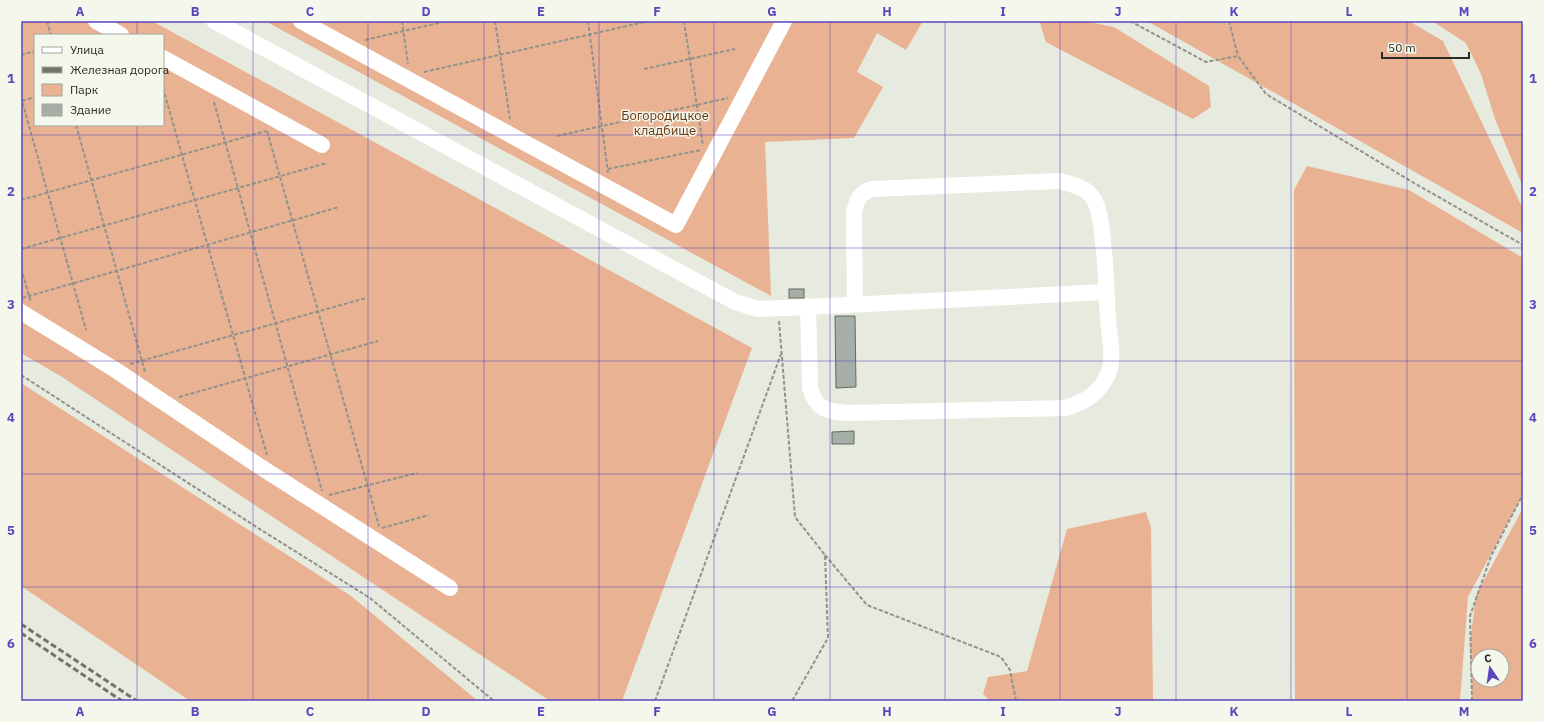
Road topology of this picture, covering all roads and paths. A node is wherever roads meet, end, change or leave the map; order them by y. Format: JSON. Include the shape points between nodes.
{"nodes":[{"id":1,"x":47,"y":21,"type":"edge"},
{"id":2,"x":96,"y":21,"type":"edge"},
{"id":3,"x":214,"y":21,"type":"edge"},
{"id":4,"x":301,"y":21,"type":"edge"},
{"id":5,"x":402,"y":21,"type":"edge"},
{"id":6,"x":447,"y":21,"type":"edge"},
{"id":7,"x":496,"y":21,"type":"edge"},
{"id":8,"x":588,"y":21,"type":"edge"},
{"id":9,"x":649,"y":21,"type":"edge"},
{"id":10,"x":684,"y":21,"type":"edge"},
{"id":11,"x":784,"y":21,"type":"edge"},
{"id":12,"x":1130,"y":21,"type":"edge"},
{"id":13,"x":1229,"y":21,"type":"edge"},
{"id":14,"x":403,"y":31,"type":"junction"},
{"id":15,"x":51,"y":34,"type":"edge"},
{"id":16,"x":119,"y":34,"type":"edge"},
{"id":17,"x":590,"y":34,"type":"junction"},
{"id":18,"x":363,"y":40,"type":"dead end"},
{"id":19,"x":735,"y":49,"type":"dead end"},
{"id":20,"x":34,"y":52,"type":"edge"},
{"id":21,"x":21,"y":55,"type":"edge"},
{"id":22,"x":500,"y":55,"type":"junction"},
{"id":23,"x":1238,"y":56,"type":"junction"},
{"id":24,"x":164,"y":59,"type":"edge"},
{"id":25,"x":690,"y":59,"type":"junction"},
{"id":26,"x":644,"y":70,"type":"dead end"},
{"id":27,"x":407,"y":76,"type":"junction"},
{"id":28,"x":164,"y":92,"type":"edge"},
{"id":29,"x":212,"y":95,"type":"dead end"},
{"id":30,"x":734,"y":96,"type":"dead end"},
{"id":31,"x":21,"y":97,"type":"edge"},
{"id":32,"x":34,"y":97,"type":"edge"},
{"id":33,"x":22,"y":101,"type":"edge"},
{"id":34,"x":696,"y":105,"type":"junction"},
{"id":35,"x":286,"y":125,"type":"junction"},
{"id":36,"x":76,"y":126,"type":"edge"},
{"id":37,"x":602,"y":126,"type":"junction"},
{"id":38,"x":267,"y":130,"type":"junction"},
{"id":39,"x":512,"y":136,"type":"junction"},
{"id":40,"x":557,"y":136,"type":"dead end"},
{"id":41,"x":225,"y":142,"type":"junction"},
{"id":42,"x":322,"y":145,"type":"dead end"},
{"id":43,"x":703,"y":149,"type":"junction"},
{"id":44,"x":182,"y":155,"type":"junction"},
{"id":45,"x":327,"y":163,"type":"dead end"},
{"id":46,"x":706,"y":168,"type":"junction"},
{"id":47,"x":608,"y":169,"type":"junction"},
{"id":48,"x":280,"y":176,"type":"junction"},
{"id":49,"x":91,"y":180,"type":"junction"},
{"id":50,"x":238,"y":188,"type":"junction"},
{"id":51,"x":611,"y":190,"type":"junction"},
{"id":52,"x":48,"y":193,"type":"junction"},
{"id":53,"x":21,"y":200,"type":"edge"},
{"id":54,"x":195,"y":200,"type":"junction"},
{"id":55,"x":339,"y":207,"type":"dead end"},
{"id":56,"x":292,"y":220,"type":"junction"},
{"id":57,"x":104,"y":225,"type":"junction"},
{"id":58,"x":250,"y":232,"type":"junction"},
{"id":59,"x":60,"y":238,"type":"junction"},
{"id":60,"x":207,"y":244,"type":"junction"},
{"id":61,"x":1523,"y":245,"type":"edge"},
{"id":62,"x":21,"y":249,"type":"edge"},
{"id":63,"x":21,"y":268,"type":"edge"},
{"id":64,"x":116,"y":271,"type":"junction"},
{"id":65,"x":73,"y":283,"type":"junction"},
{"id":66,"x":1106,"y":292,"type":"junction"},
{"id":67,"x":29,"y":296,"type":"junction"},
{"id":68,"x":21,"y":298,"type":"edge"},
{"id":69,"x":366,"y":298,"type":"dead end"},
{"id":70,"x":855,"y":304,"type":"junction"},
{"id":71,"x":808,"y":306,"type":"junction"},
{"id":72,"x":782,"y":308,"type":"junction"},
{"id":73,"x":21,"y":312,"type":"edge"},
{"id":74,"x":318,"y":312,"type":"junction"},
{"id":75,"x":36,"y":321,"type":"junction"},
{"id":76,"x":275,"y":324,"type":"junction"},
{"id":77,"x":86,"y":330,"type":"dead end"},
{"id":78,"x":233,"y":336,"type":"junction"},
{"id":79,"x":378,"y":341,"type":"dead end"},
{"id":80,"x":781,"y":353,"type":"junction"},
{"id":81,"x":330,"y":354,"type":"junction"},
{"id":82,"x":142,"y":361,"type":"junction"},
{"id":83,"x":287,"y":367,"type":"junction"},
{"id":84,"x":114,"y":369,"type":"junction"},
{"id":85,"x":21,"y":376,"type":"edge"},
{"id":86,"x":245,"y":379,"type":"junction"},
{"id":87,"x":150,"y":392,"type":"junction"},
{"id":88,"x":165,"y":401,"type":"junction"},
{"id":89,"x":267,"y":456,"type":"dead end"},
{"id":90,"x":417,"y":473,"type":"dead end"},
{"id":91,"x":367,"y":485,"type":"junction"},
{"id":92,"x":1523,"y":494,"type":"edge"},
{"id":93,"x":429,"y":515,"type":"dead end"},
{"id":94,"x":379,"y":528,"type":"junction"},
{"id":95,"x":363,"y":532,"type":"junction"},
{"id":96,"x":384,"y":546,"type":"junction"},
{"id":97,"x":825,"y":555,"type":"junction"},
{"id":98,"x":450,"y":588,"type":"dead end"},
{"id":99,"x":494,"y":701,"type":"edge"},
{"id":100,"x":655,"y":701,"type":"edge"},
{"id":101,"x":792,"y":701,"type":"edge"},
{"id":102,"x":1016,"y":701,"type":"edge"},
{"id":103,"x":1472,"y":701,"type":"edge"}],
"edges":[{"from":1,"to":15,"type":"path"},
{"from":2,"to":16,"type":"street"},
{"from":3,"to":72,"type":"street","via":[[708,289],[735,302],[758,309]]},
{"from":4,"to":27,"type":"street"},
{"from":5,"to":14,"type":"path"},
{"from":6,"to":14,"type":"path"},
{"from":7,"to":22,"type":"path"},
{"from":8,"to":17,"type":"path"},
{"from":9,"to":17,"type":"path"},
{"from":10,"to":25,"type":"path"},
{"from":11,"to":46,"type":"street"},
{"from":12,"to":23,"type":"path","via":[[1206,62]]},
{"from":13,"to":23,"type":"path"},
{"from":14,"to":18,"type":"path"},
{"from":14,"to":27,"type":"path"},
{"from":17,"to":22,"type":"path"},
{"from":17,"to":37,"type":"path"},
{"from":19,"to":25,"type":"path"},
{"from":20,"to":21,"type":"path"},
{"from":22,"to":27,"type":"path"},
{"from":22,"to":39,"type":"path"},
{"from":23,"to":61,"type":"path","via":[[1266,94]]},
{"from":24,"to":35,"type":"street"},
{"from":25,"to":26,"type":"path"},
{"from":25,"to":34,"type":"path"},
{"from":27,"to":39,"type":"street"},
{"from":28,"to":44,"type":"path"},
{"from":29,"to":41,"type":"path"},
{"from":30,"to":34,"type":"path"},
{"from":31,"to":33,"type":"path"},
{"from":32,"to":33,"type":"path"},
{"from":33,"to":52,"type":"path"},
{"from":34,"to":37,"type":"path"},
{"from":34,"to":43,"type":"path"},
{"from":35,"to":38,"type":"path"},
{"from":35,"to":42,"type":"street"},
{"from":36,"to":49,"type":"path"},
{"from":37,"to":40,"type":"path"},
{"from":37,"to":47,"type":"path"},
{"from":38,"to":41,"type":"path"},
{"from":38,"to":48,"type":"path"},
{"from":39,"to":51,"type":"street"},
{"from":41,"to":44,"type":"path"},
{"from":41,"to":50,"type":"path"},
{"from":43,"to":46,"type":"path"},
{"from":43,"to":47,"type":"path"},
{"from":44,"to":49,"type":"path"},
{"from":44,"to":54,"type":"path"},
{"from":45,"to":48,"type":"path"},
{"from":46,"to":51,"type":"street","via":[[676,225]]},
{"from":47,"to":51,"type":"path"},
{"from":48,"to":50,"type":"path"},
{"from":48,"to":56,"type":"path"},
{"from":49,"to":52,"type":"path"},
{"from":49,"to":57,"type":"path"},
{"from":50,"to":54,"type":"path"},
{"from":50,"to":58,"type":"path"},
{"from":52,"to":53,"type":"path"},
{"from":52,"to":59,"type":"path"},
{"from":54,"to":57,"type":"path"},
{"from":54,"to":60,"type":"path"},
{"from":55,"to":56,"type":"path"},
{"from":56,"to":58,"type":"path"},
{"from":56,"to":74,"type":"path"},
{"from":57,"to":59,"type":"path"},
{"from":57,"to":64,"type":"path"},
{"from":58,"to":60,"type":"path"},
{"from":58,"to":76,"type":"path"},
{"from":59,"to":62,"type":"path"},
{"from":59,"to":65,"type":"path"},
{"from":60,"to":64,"type":"path"},
{"from":60,"to":78,"type":"path"},
{"from":63,"to":67,"type":"path"},
{"from":64,"to":65,"type":"path"},
{"from":64,"to":82,"type":"path"},
{"from":65,"to":67,"type":"path"},
{"from":65,"to":77,"type":"path"},
{"from":66,"to":70,"type":"street"},
{"from":66,"to":70,"type":"street","via":[[1101,224],[1097,206],[1090,194],[1077,186],[1059,181],[872,189],[862,192],[854,212]]},
{"from":66,"to":71,"type":"street","via":[[1109,372],[1092,397],[1065,408],[829,411],[819,406],[810,388]]},
{"from":67,"to":68,"type":"path"},
{"from":67,"to":75,"type":"path"},
{"from":69,"to":74,"type":"path"},
{"from":70,"to":71,"type":"street"},
{"from":71,"to":72,"type":"street"},
{"from":72,"to":80,"type":"path"},
{"from":73,"to":75,"type":"street"},
{"from":74,"to":76,"type":"path"},
{"from":74,"to":81,"type":"path"},
{"from":75,"to":84,"type":"street"},
{"from":76,"to":78,"type":"path"},
{"from":76,"to":83,"type":"path"},
{"from":78,"to":82,"type":"path"},
{"from":78,"to":86,"type":"path"},
{"from":79,"to":81,"type":"path"},
{"from":80,"to":97,"type":"path","via":[[795,517]]},
{"from":80,"to":100,"type":"path"},
{"from":81,"to":83,"type":"path"},
{"from":81,"to":91,"type":"path"},
{"from":82,"to":84,"type":"path"},
{"from":82,"to":87,"type":"path"},
{"from":83,"to":86,"type":"path"},
{"from":83,"to":91,"type":"path","via":[[324,496]]},
{"from":84,"to":87,"type":"street"},
{"from":85,"to":99,"type":"path","via":[[370,598]]},
{"from":86,"to":88,"type":"path"},
{"from":86,"to":89,"type":"path"},
{"from":87,"to":88,"type":"street"},
{"from":88,"to":95,"type":"street","via":[[259,466]]},
{"from":90,"to":91,"type":"path"},
{"from":91,"to":94,"type":"path"},
{"from":92,"to":103,"type":"path","via":[[1491,556],[1470,616]]},
{"from":93,"to":94,"type":"path"},
{"from":94,"to":95,"type":"path"},
{"from":94,"to":96,"type":"path"},
{"from":95,"to":96,"type":"street"},
{"from":96,"to":98,"type":"street"},
{"from":97,"to":101,"type":"path","via":[[828,638]]},
{"from":97,"to":102,"type":"path","via":[[867,605],[1001,657],[1010,670]]}]}
